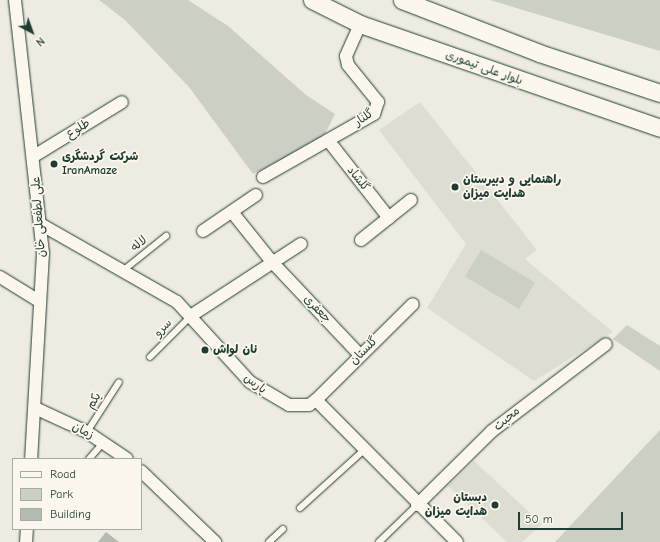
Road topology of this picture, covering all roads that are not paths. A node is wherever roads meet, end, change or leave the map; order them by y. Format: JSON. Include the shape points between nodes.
{"nodes":[{"id":1,"x":15,"y":0,"type":"edge"},
{"id":2,"x":312,"y":0,"type":"edge"},
{"id":3,"x":402,"y":0,"type":"edge"},
{"id":4,"x":360,"y":24,"type":"junction"},
{"id":5,"x":660,"y":93,"type":"edge"},
{"id":6,"x":122,"y":102,"type":"dead end"},
{"id":7,"x":660,"y":128,"type":"edge"},
{"id":8,"x":328,"y":140,"type":"junction"},
{"id":9,"x":34,"y":156,"type":"junction"},
{"id":10,"x":263,"y":177,"type":"dead end"},
{"id":11,"x":256,"y":195,"type":"dead end"},
{"id":12,"x":411,"y":200,"type":"dead end"},
{"id":13,"x":232,"y":212,"type":"junction"},
{"id":14,"x":389,"y":218,"type":"junction"},
{"id":15,"x":42,"y":225,"type":"junction"},
{"id":16,"x":203,"y":231,"type":"dead end"},
{"id":17,"x":166,"y":236,"type":"dead end"},
{"id":18,"x":361,"y":240,"type":"dead end"},
{"id":19,"x":301,"y":244,"type":"dead end"},
{"id":20,"x":273,"y":263,"type":"junction"},
{"id":21,"x":125,"y":269,"type":"junction"},
{"id":22,"x":0,"y":277,"type":"edge"},
{"id":23,"x":39,"y":301,"type":"junction"},
{"id":24,"x":413,"y":304,"type":"dead end"},
{"id":25,"x":192,"y":315,"type":"junction"},
{"id":26,"x":606,"y":344,"type":"dead end"},
{"id":27,"x":360,"y":355,"type":"junction"},
{"id":28,"x":150,"y":357,"type":"dead end"},
{"id":29,"x":119,"y":382,"type":"dead end"},
{"id":30,"x":316,"y":400,"type":"junction"},
{"id":31,"x":35,"y":408,"type":"junction"},
{"id":32,"x":87,"y":432,"type":"junction"},
{"id":33,"x":104,"y":442,"type":"junction"},
{"id":34,"x":364,"y":450,"type":"junction"},
{"id":35,"x":31,"y":458,"type":"edge"},
{"id":36,"x":90,"y":458,"type":"edge"},
{"id":37,"x":126,"y":458,"type":"edge"},
{"id":38,"x":142,"y":472,"type":"edge"},
{"id":39,"x":417,"y":505,"type":"junction"},
{"id":40,"x":300,"y":508,"type":"dead end"},
{"id":41,"x":283,"y":529,"type":"dead end"},
{"id":42,"x":27,"y":530,"type":"edge"},
{"id":43,"x":26,"y":542,"type":"edge"},
{"id":44,"x":215,"y":542,"type":"edge"},
{"id":45,"x":269,"y":542,"type":"edge"},
{"id":46,"x":379,"y":542,"type":"edge"},
{"id":47,"x":458,"y":542,"type":"edge"}],
"edges":[{"from":1,"to":9,"type":"street","name":"علی لطفعلی خان"},
{"from":2,"to":4,"type":"main road","name":"بلوار علی تیموری"},
{"from":3,"to":5,"type":"main road","via":[[539,53]]},
{"from":4,"to":7,"type":"main road","name":"بلوار علی تیموری"},
{"from":4,"to":8,"type":"street","name":"گلنار","via":[[346,56],[348,65],[378,102],[377,109]]},
{"from":6,"to":9,"type":"street","name":"طلوع"},
{"from":8,"to":10,"type":"street","name":"گلنار"},
{"from":8,"to":14,"type":"street","name":"گلشاد"},
{"from":9,"to":15,"type":"street","name":"علی لطفعلی خان"},
{"from":11,"to":13,"type":"street"},
{"from":12,"to":14,"type":"street"},
{"from":13,"to":16,"type":"street"},
{"from":13,"to":20,"type":"street","name":"جعفری"},
{"from":14,"to":18,"type":"street"},
{"from":15,"to":21,"type":"street","name":"پارس"},
{"from":15,"to":23,"type":"street","name":"علی لطفعلی خان"},
{"from":17,"to":21,"type":"lane","name":"لاله"},
{"from":19,"to":20,"type":"street"},
{"from":20,"to":25,"type":"street"},
{"from":20,"to":27,"type":"street","name":"جعفری"},
{"from":21,"to":25,"type":"street","name":"پارس","via":[[177,302]]},
{"from":22,"to":23,"type":"street"},
{"from":23,"to":31,"type":"street","name":"علی لطفعلی خان"},
{"from":24,"to":27,"type":"street","name":"گلستان"},
{"from":25,"to":28,"type":"lane","name":"سرو"},
{"from":25,"to":30,"type":"street","name":"پارس","via":[[214,345],[250,382],[289,405],[309,405]]},
{"from":26,"to":39,"type":"street","name":"محبت","via":[[492,431]]},
{"from":27,"to":30,"type":"street","name":"گلستان"},
{"from":29,"to":32,"type":"lane","name":"یکم"},
{"from":30,"to":34,"type":"street"},
{"from":31,"to":32,"type":"street","name":"زمان"},
{"from":31,"to":35,"type":"street","name":"علی لطفعلی خان"},
{"from":32,"to":33,"type":"street","name":"زمان"},
{"from":33,"to":36,"type":"lane"},
{"from":33,"to":37,"type":"street","name":"زمان"},
{"from":34,"to":39,"type":"street"},
{"from":34,"to":40,"type":"lane"},
{"from":38,"to":44,"type":"street"},
{"from":39,"to":46,"type":"lane"},
{"from":39,"to":47,"type":"street"},
{"from":41,"to":45,"type":"lane"},
{"from":42,"to":43,"type":"street"}]}
